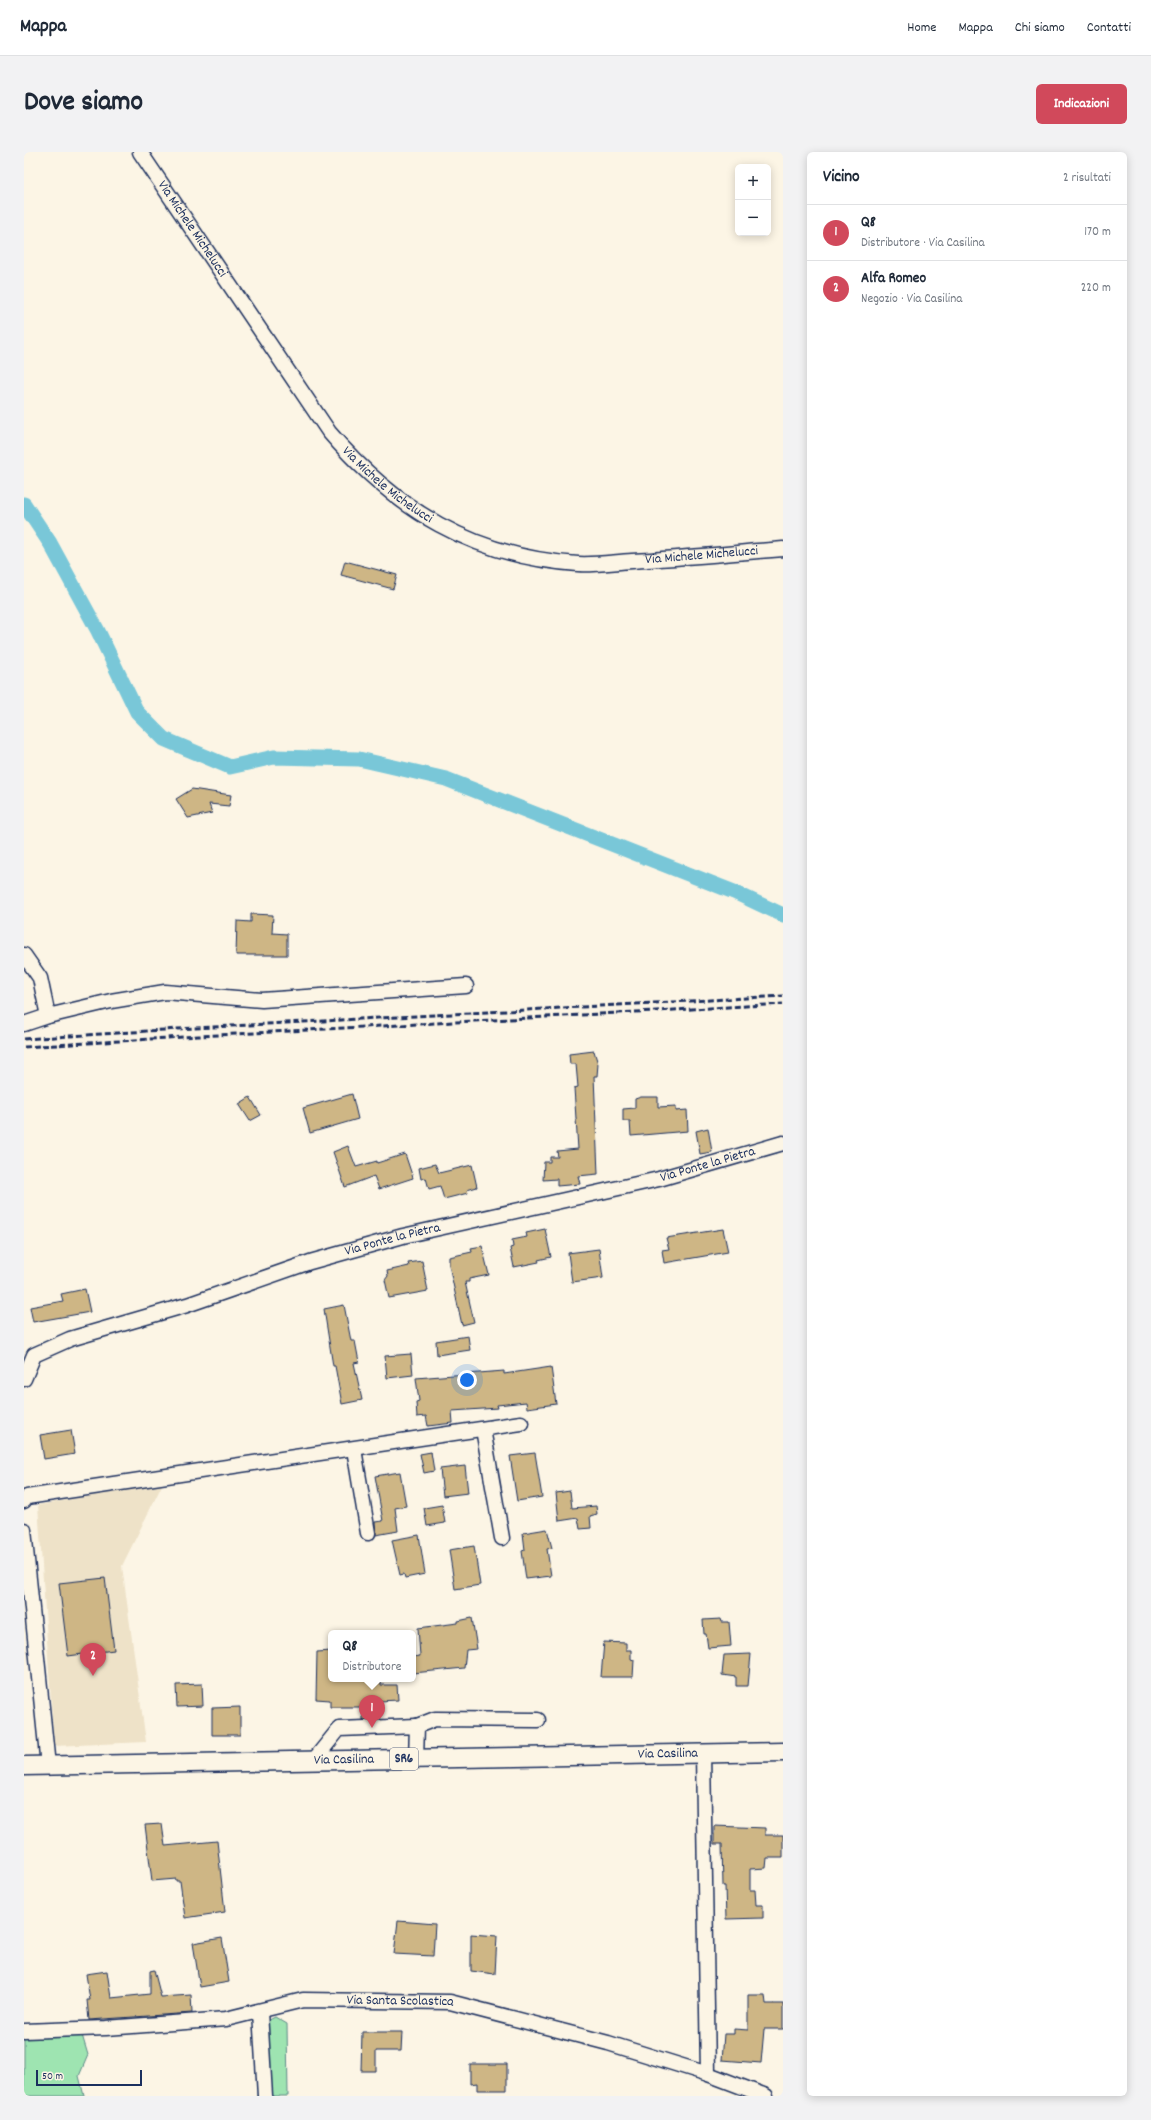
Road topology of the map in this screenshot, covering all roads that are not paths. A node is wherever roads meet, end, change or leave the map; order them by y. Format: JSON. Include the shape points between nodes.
{"nodes":[{"id":1,"x":140,"y":152,"type":"edge"},
{"id":2,"x":783,"y":549,"type":"edge"},
{"id":3,"x":24,"y":955,"type":"edge"},
{"id":4,"x":466,"y":986,"type":"dead end"},
{"id":5,"x":48,"y":1016,"type":"junction"},
{"id":6,"x":24,"y":1024,"type":"edge"},
{"id":7,"x":783,"y":1143,"type":"edge"},
{"id":8,"x":24,"y":1379,"type":"edge"},
{"id":9,"x":521,"y":1423,"type":"dead end"},
{"id":10,"x":483,"y":1429,"type":"junction"},
{"id":11,"x":354,"y":1449,"type":"junction"},
{"id":12,"x":24,"y":1501,"type":"edge"},
{"id":13,"x":24,"y":1530,"type":"edge"},
{"id":14,"x":368,"y":1533,"type":"dead end"},
{"id":15,"x":502,"y":1538,"type":"dead end"},
{"id":16,"x":538,"y":1720,"type":"dead end"},
{"id":17,"x":417,"y":1726,"type":"junction"},
{"id":18,"x":703,"y":1752,"type":"junction"},
{"id":19,"x":783,"y":1752,"type":"edge"},
{"id":20,"x":416,"y":1759,"type":"junction"},
{"id":21,"x":314,"y":1760,"type":"junction"},
{"id":22,"x":24,"y":1766,"type":"edge"},
{"id":23,"x":48,"y":1766,"type":"junction"},
{"id":24,"x":260,"y":2012,"type":"junction"},
{"id":25,"x":24,"y":2031,"type":"edge"},
{"id":26,"x":708,"y":2074,"type":"junction"},
{"id":27,"x":265,"y":2096,"type":"edge"},
{"id":28,"x":766,"y":2096,"type":"edge"}],
"edges":[{"from":1,"to":2,"type":"street","name":"Via Michele Michelucci","via":[[329,432],[354,462],[398,499],[452,533],[513,554],[578,564]]},
{"from":3,"to":5,"type":"street","via":[[40,978]]},
{"from":4,"to":5,"type":"street","via":[[262,1000],[165,992],[111,1001]]},
{"from":5,"to":6,"type":"street"},
{"from":7,"to":8,"type":"street","name":"Via Ponte la Pietra","via":[[659,1179],[403,1236],[310,1262],[187,1305],[70,1338],[34,1355]]},
{"from":9,"to":10,"type":"street"},
{"from":10,"to":11,"type":"street"},
{"from":10,"to":15,"type":"street"},
{"from":11,"to":12,"type":"street","via":[[27,1497]]},
{"from":11,"to":14,"type":"street"},
{"from":13,"to":23,"type":"street"},
{"from":16,"to":17,"type":"street","via":[[435,1719]]},
{"from":17,"to":20,"type":"street"},
{"from":17,"to":21,"type":"street","via":[[339,1729]]},
{"from":18,"to":19,"type":"main road","name":"Via Casilina","number":"SR6"},
{"from":18,"to":20,"type":"main road","name":"Via Casilina","number":"SR6"},
{"from":18,"to":26,"type":"street"},
{"from":20,"to":21,"type":"main road","name":"Via Casilina","number":"SR6"},
{"from":21,"to":23,"type":"main road","name":"Via Casilina","number":"SR6"},
{"from":22,"to":23,"type":"main road","name":"Via Casilina","number":"SR6"},
{"from":24,"to":25,"type":"street","name":"Via Santa Scolastica","via":[[226,2019]]},
{"from":24,"to":26,"type":"street","name":"Via Santa Scolastica","via":[[303,2000],[450,2002],[608,2043]]},
{"from":24,"to":27,"type":"street"},
{"from":26,"to":28,"type":"street","name":"Via Santa Scolastica"}]}
